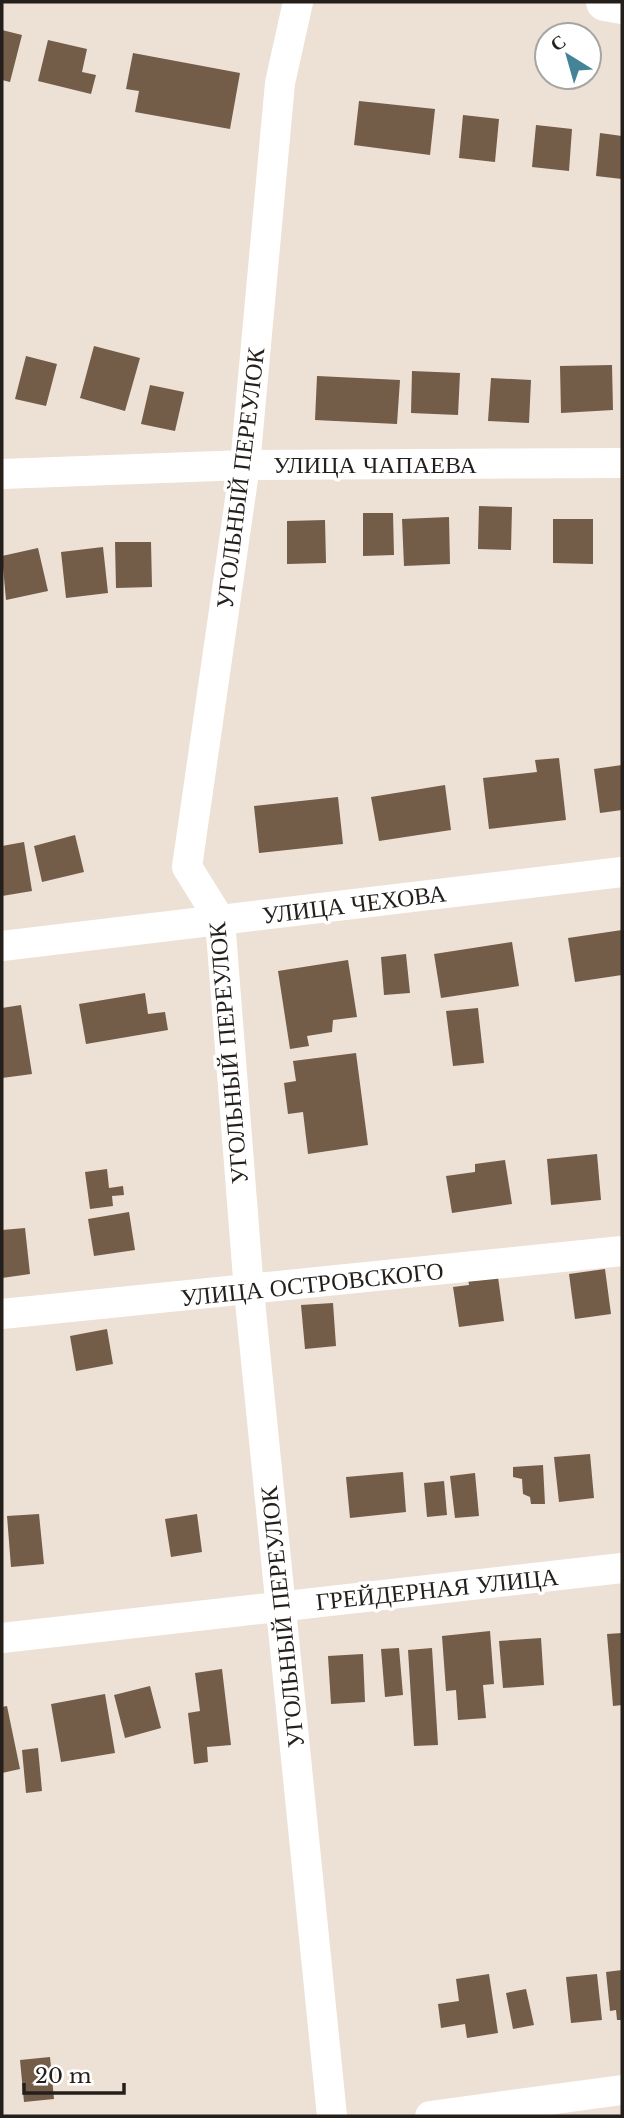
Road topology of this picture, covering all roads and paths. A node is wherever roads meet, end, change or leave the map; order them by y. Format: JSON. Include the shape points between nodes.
{"nodes":[{"id":1,"x":298,"y":2,"type":"edge"},
{"id":2,"x":605,"y":2,"type":"edge"},
{"id":3,"x":622,"y":5,"type":"edge"},
{"id":4,"x":622,"y":463,"type":"edge"},
{"id":5,"x":245,"y":465,"type":"junction"},
{"id":6,"x":2,"y":474,"type":"edge"},
{"id":7,"x":622,"y":872,"type":"edge"},
{"id":8,"x":220,"y":920,"type":"junction"},
{"id":9,"x":2,"y":946,"type":"edge"},
{"id":10,"x":622,"y":1251,"type":"edge"},
{"id":11,"x":249,"y":1291,"type":"junction"},
{"id":12,"x":2,"y":1314,"type":"edge"},
{"id":13,"x":622,"y":1568,"type":"edge"},
{"id":14,"x":282,"y":1606,"type":"junction"},
{"id":15,"x":2,"y":1638,"type":"edge"},
{"id":16,"x":622,"y":2090,"type":"edge"},
{"id":17,"x":332,"y":2116,"type":"edge"},
{"id":18,"x":430,"y":2116,"type":"edge"}],
"edges":[{"from":1,"to":5,"type":"street","name":"УГОЛЬНЫЙ ПЕРЕУЛОК","via":[[280,83]]},
{"from":2,"to":3,"type":"street"},
{"from":4,"to":5,"type":"street","name":"УЛИЦА ЧАПАЕВА"},
{"from":5,"to":6,"type":"street","name":"УЛИЦА ЧАПАЕВА"},
{"from":5,"to":8,"type":"street","name":"УГОЛЬНЫЙ ПЕРЕУЛОК","via":[[187,867]]},
{"from":7,"to":8,"type":"street","name":"УЛИЦА ЧЕХОВА"},
{"from":8,"to":9,"type":"street","name":"УЛИЦА ЧЕХОВА"},
{"from":8,"to":11,"type":"street","name":"УГОЛЬНЫЙ ПЕРЕУЛОК"},
{"from":10,"to":11,"type":"street","name":"УЛИЦА ОСТРОВСКОГО"},
{"from":11,"to":12,"type":"street","name":"УЛИЦА ОСТРОВСКОГО"},
{"from":11,"to":14,"type":"street","name":"УГОЛЬНЫЙ ПЕРЕУЛОК"},
{"from":13,"to":14,"type":"street","name":"ГРЕЙДЕРНАЯ УЛИЦА"},
{"from":14,"to":15,"type":"street","name":"ГРЕЙДЕРНАЯ УЛИЦА"},
{"from":14,"to":17,"type":"street","name":"УГОЛЬНЫЙ ПЕРЕУЛОК"},
{"from":16,"to":18,"type":"street"}]}
